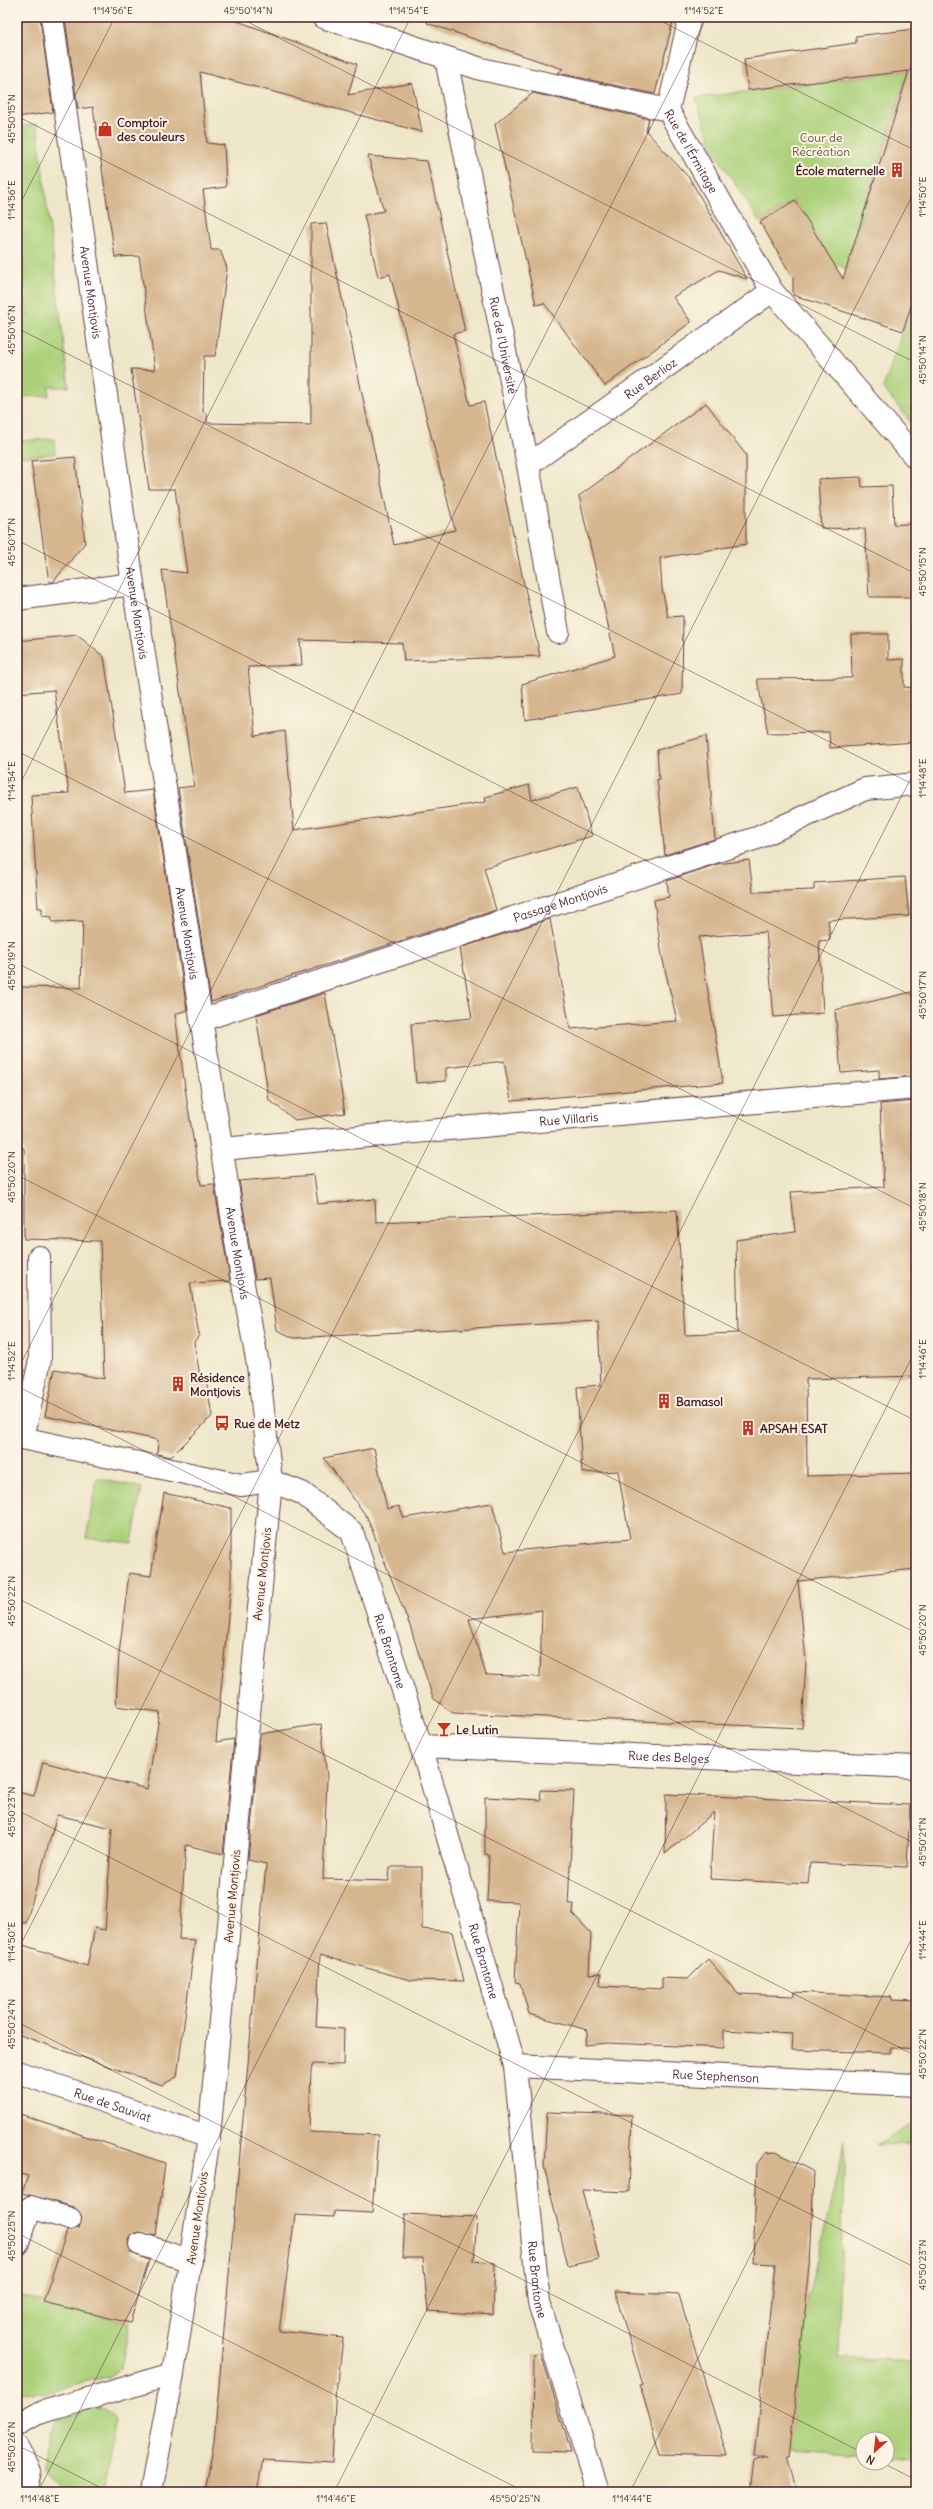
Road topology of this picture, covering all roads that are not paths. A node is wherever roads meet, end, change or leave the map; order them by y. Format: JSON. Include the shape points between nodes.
{"nodes":[{"id":1,"x":52,"y":17,"type":"edge"},
{"id":2,"x":323,"y":17,"type":"edge"},
{"id":3,"x":690,"y":17,"type":"edge"},
{"id":4,"x":446,"y":59,"type":"junction"},
{"id":5,"x":668,"y":110,"type":"junction"},
{"id":6,"x":772,"y":291,"type":"junction"},
{"id":7,"x":916,"y":458,"type":"edge"},
{"id":8,"x":528,"y":465,"type":"junction"},
{"id":9,"x":133,"y":584,"type":"junction"},
{"id":10,"x":17,"y":599,"type":"edge"},
{"id":11,"x":558,"y":632,"type":"dead end"},
{"id":12,"x":916,"y":784,"type":"edge"},
{"id":13,"x":201,"y":1020,"type":"junction"},
{"id":14,"x":916,"y":1088,"type":"edge"},
{"id":15,"x":222,"y":1149,"type":"junction"},
{"id":16,"x":39,"y":1258,"type":"dead end"},
{"id":17,"x":20,"y":1437,"type":"edge"},
{"id":18,"x":271,"y":1481,"type":"junction"},
{"id":19,"x":422,"y":1746,"type":"junction"},
{"id":20,"x":916,"y":1767,"type":"edge"},
{"id":21,"x":515,"y":2066,"type":"junction"},
{"id":22,"x":17,"y":2072,"type":"edge"},
{"id":23,"x":916,"y":2085,"type":"edge"},
{"id":24,"x":209,"y":2138,"type":"junction"},
{"id":25,"x":70,"y":2220,"type":"dead end"},
{"id":26,"x":140,"y":2244,"type":"dead end"},
{"id":27,"x":17,"y":2246,"type":"edge"},
{"id":28,"x":191,"y":2261,"type":"junction"},
{"id":29,"x":173,"y":2374,"type":"junction"},
{"id":30,"x":17,"y":2425,"type":"edge"},
{"id":31,"x":17,"y":2446,"type":"edge"},
{"id":32,"x":25,"y":2492,"type":"edge"},
{"id":33,"x":151,"y":2492,"type":"edge"},
{"id":34,"x":598,"y":2492,"type":"edge"}],
"edges":[{"from":1,"to":9,"type":"street","name":"Avenue Montjovis"},
{"from":2,"to":4,"type":"street","name":"Rue de l'Érmitage"},
{"from":3,"to":5,"type":"street"},
{"from":4,"to":5,"type":"street","name":"Rue de l'Érmitage"},
{"from":4,"to":8,"type":"street","name":"Rue de l'Université"},
{"from":5,"to":6,"type":"street","name":"Rue de l'Érmitage"},
{"from":6,"to":7,"type":"street","name":"Rue de l'Érmitage"},
{"from":6,"to":8,"type":"street","name":"Rue Berlioz"},
{"from":8,"to":11,"type":"street","name":"Rue de l'Université"},
{"from":9,"to":10,"type":"street"},
{"from":9,"to":13,"type":"street","name":"Avenue Montjovis"},
{"from":12,"to":13,"type":"street","name":"Passage Montjovis","via":[[865,789],[756,838]]},
{"from":13,"to":15,"type":"street","name":"Avenue Montjovis"},
{"from":14,"to":15,"type":"street","name":"Rue Villaris"},
{"from":15,"to":18,"type":"street","name":"Avenue Montjovis","via":[[258,1365]]},
{"from":16,"to":17,"type":"street","via":[[40,1360]]},
{"from":17,"to":18,"type":"street","via":[[240,1485]]},
{"from":18,"to":19,"type":"street","name":"Rue Brantome","via":[[302,1493],[352,1532]]},
{"from":18,"to":24,"type":"street","name":"Avenue Montjovis"},
{"from":19,"to":20,"type":"street","name":"Rue des Belges"},
{"from":19,"to":21,"type":"street","name":"Rue Brantome"},
{"from":21,"to":23,"type":"street","name":"Rue Stephenson"},
{"from":21,"to":34,"type":"street","name":"Rue Brantome","via":[[539,2303]]},
{"from":22,"to":24,"type":"street","name":"Rue de Sauviat"},
{"from":24,"to":28,"type":"street","name":"Avenue Montjovis"},
{"from":25,"to":27,"type":"street","via":[[31,2207]]},
{"from":26,"to":28,"type":"street"},
{"from":28,"to":29,"type":"street","name":"Avenue Montjovis"},
{"from":29,"to":30,"type":"street","via":[[36,2414]]},
{"from":29,"to":33,"type":"street","name":"Avenue Montjovis"},
{"from":31,"to":32,"type":"street","via":[[30,2471]]}]}
